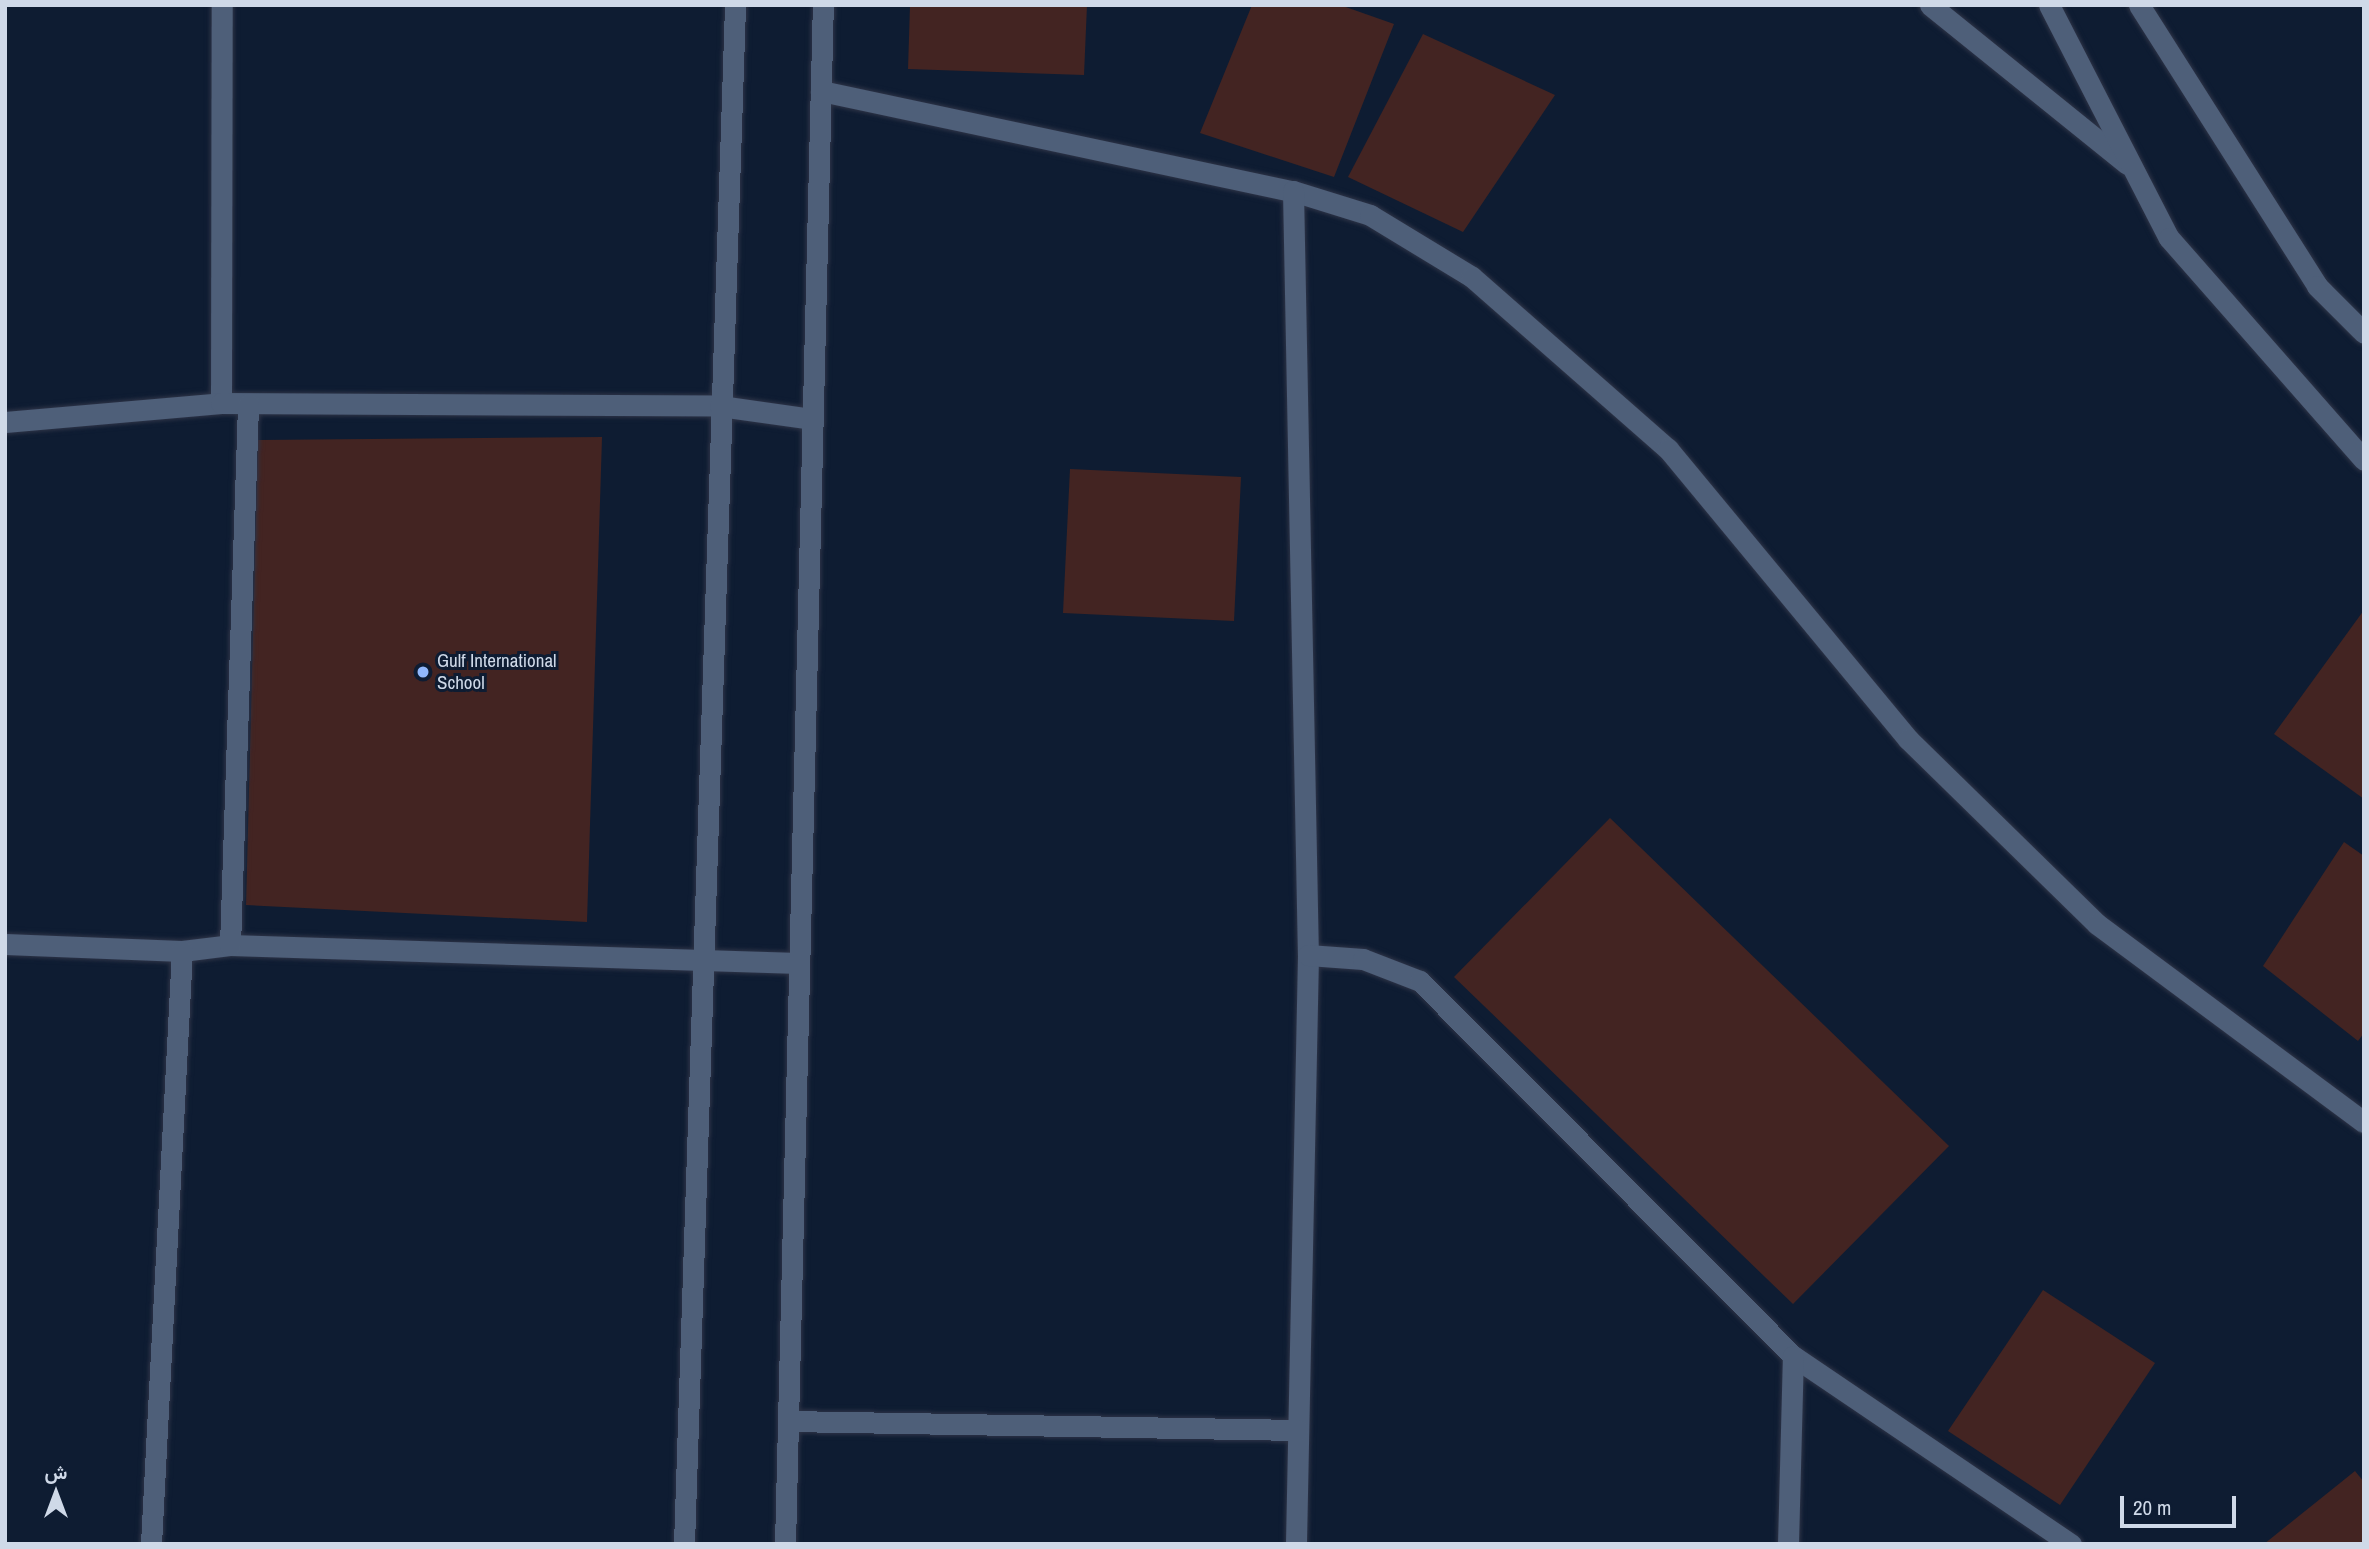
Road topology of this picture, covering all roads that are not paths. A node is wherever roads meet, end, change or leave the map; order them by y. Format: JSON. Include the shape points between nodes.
{"nodes":[{"id":1,"x":222,"y":5,"type":"edge"},
{"id":2,"x":735,"y":5,"type":"edge"},
{"id":3,"x":823,"y":5,"type":"edge"},
{"id":4,"x":1930,"y":5,"type":"edge"},
{"id":5,"x":2049,"y":5,"type":"edge"},
{"id":6,"x":2138,"y":5,"type":"edge"},
{"id":7,"x":821,"y":91,"type":"junction"},
{"id":8,"x":2134,"y":169,"type":"junction"},
{"id":9,"x":1293,"y":191,"type":"junction"},
{"id":10,"x":2364,"y":333,"type":"edge"},
{"id":11,"x":221,"y":403,"type":"junction"},
{"id":12,"x":247,"y":404,"type":"junction"},
{"id":13,"x":720,"y":406,"type":"junction"},
{"id":14,"x":813,"y":419,"type":"junction"},
{"id":15,"x":5,"y":422,"type":"edge"},
{"id":16,"x":2364,"y":460,"type":"edge"},
{"id":17,"x":5,"y":944,"type":"edge"},
{"id":18,"x":230,"y":945,"type":"junction"},
{"id":19,"x":182,"y":951,"type":"junction"},
{"id":20,"x":1308,"y":955,"type":"junction"},
{"id":21,"x":701,"y":963,"type":"junction"},
{"id":22,"x":799,"y":963,"type":"junction"},
{"id":23,"x":2364,"y":1122,"type":"edge"},
{"id":24,"x":1793,"y":1356,"type":"junction"},
{"id":25,"x":788,"y":1421,"type":"junction"},
{"id":26,"x":1298,"y":1430,"type":"junction"},
{"id":27,"x":151,"y":1544,"type":"edge"},
{"id":28,"x":684,"y":1544,"type":"edge"},
{"id":29,"x":785,"y":1544,"type":"edge"},
{"id":30,"x":1296,"y":1544,"type":"edge"},
{"id":31,"x":1788,"y":1544,"type":"edge"},
{"id":32,"x":2071,"y":1544,"type":"edge"}],
"edges":[{"from":1,"to":11,"type":"street"},
{"from":2,"to":13,"type":"street"},
{"from":3,"to":7,"type":"street"},
{"from":4,"to":8,"type":"street"},
{"from":5,"to":8,"type":"street"},
{"from":6,"to":10,"type":"street","via":[[2317,286]]},
{"from":7,"to":9,"type":"street"},
{"from":7,"to":14,"type":"street"},
{"from":8,"to":16,"type":"street","via":[[2169,237]]},
{"from":9,"to":20,"type":"street"},
{"from":9,"to":23,"type":"street","via":[[1370,215],[1472,276],[1530,325],[1668,449],[1908,739],[2097,924]]},
{"from":11,"to":12,"type":"street"},
{"from":11,"to":15,"type":"street"},
{"from":12,"to":13,"type":"street"},
{"from":12,"to":18,"type":"street"},
{"from":13,"to":14,"type":"street"},
{"from":13,"to":21,"type":"street"},
{"from":14,"to":22,"type":"street"},
{"from":17,"to":19,"type":"street"},
{"from":18,"to":19,"type":"street"},
{"from":18,"to":21,"type":"street"},
{"from":19,"to":27,"type":"street"},
{"from":20,"to":24,"type":"street","via":[[1363,960],[1420,981]]},
{"from":20,"to":26,"type":"street"},
{"from":21,"to":22,"type":"street"},
{"from":21,"to":28,"type":"street"},
{"from":22,"to":25,"type":"street"},
{"from":24,"to":31,"type":"street"},
{"from":24,"to":32,"type":"street"},
{"from":25,"to":26,"type":"street"},
{"from":25,"to":29,"type":"street"},
{"from":26,"to":30,"type":"street"}]}
